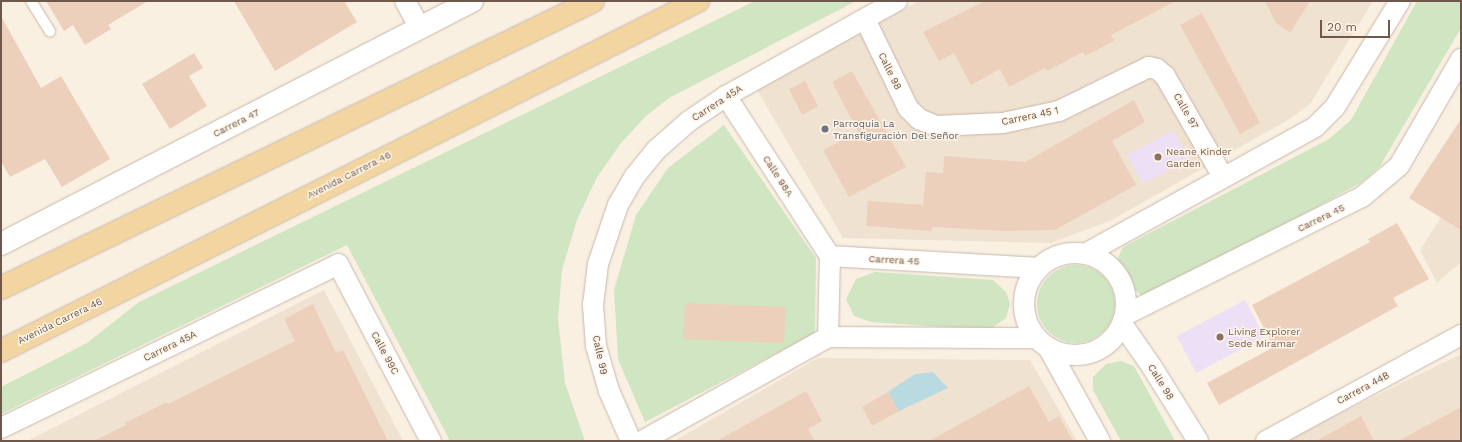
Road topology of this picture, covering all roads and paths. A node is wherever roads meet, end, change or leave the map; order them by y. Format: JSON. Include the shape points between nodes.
{"nodes":[{"id":1,"x":31,"y":1,"type":"edge"},
{"id":2,"x":405,"y":1,"type":"edge"},
{"id":3,"x":472,"y":1,"type":"edge"},
{"id":4,"x":593,"y":1,"type":"edge"},
{"id":5,"x":698,"y":1,"type":"edge"},
{"id":6,"x":897,"y":1,"type":"edge"},
{"id":7,"x":1400,"y":1,"type":"edge"},
{"id":8,"x":865,"y":19,"type":"junction"},
{"id":9,"x":420,"y":28,"type":"junction"},
{"id":10,"x":50,"y":32,"type":"dead end"},
{"id":11,"x":1461,"y":59,"type":"edge"},
{"id":12,"x":1157,"y":69,"type":"joint"},
{"id":13,"x":726,"y":96,"type":"junction"},
{"id":14,"x":919,"y":119,"type":"joint"},
{"id":15,"x":1223,"y":177,"type":"junction"},
{"id":16,"x":1,"y":244,"type":"edge"},
{"id":17,"x":1085,"y":254,"type":"junction"},
{"id":18,"x":830,"y":256,"type":"junction"},
{"id":19,"x":338,"y":264,"type":"joint"},
{"id":20,"x":598,"y":264,"type":"joint"},
{"id":21,"x":1039,"y":268,"type":"junction"},
{"id":22,"x":1,"y":288,"type":"edge"},
{"id":23,"x":122,"y":290,"type":"junction"},
{"id":24,"x":1124,"y":320,"type":"junction"},
{"id":25,"x":1461,"y":335,"type":"edge"},
{"id":26,"x":828,"y":337,"type":"junction"},
{"id":27,"x":1042,"y":344,"type":"junction"},
{"id":28,"x":1,"y":351,"type":"edge"},
{"id":29,"x":1,"y":367,"type":"edge"},
{"id":30,"x":1,"y":428,"type":"edge"},
{"id":31,"x":431,"y":441,"type":"edge"},
{"id":32,"x":631,"y":441,"type":"edge"},
{"id":33,"x":642,"y":441,"type":"edge"},
{"id":34,"x":1100,"y":441,"type":"edge"},
{"id":35,"x":1198,"y":441,"type":"edge"},
{"id":36,"x":1266,"y":441,"type":"edge"}],
"edges":[{"from":1,"to":10,"type":"lane"},
{"from":2,"to":9,"type":"street"},
{"from":3,"to":9,"type":"street","name":"Carrera 47"},
{"from":4,"to":22,"type":"main road"},
{"from":5,"to":23,"type":"main road","name":"Avenida Carrera 46"},
{"from":6,"to":8,"type":"street","name":"Carrera 45A"},
{"from":7,"to":15,"type":"street","via":[[1336,107],[1315,127]]},
{"from":8,"to":13,"type":"street","name":"Carrera 45A"},
{"from":8,"to":14,"type":"street","name":"Calle 98","via":[[908,108]]},
{"from":9,"to":16,"type":"street","name":"Carrera 47"},
{"from":11,"to":24,"type":"street","name":"Carrera 45","via":[[1399,166],[1362,197]]},
{"from":12,"to":14,"type":"street","name":"Carrera 45 1","via":[[1149,67],[1059,112],[1003,123],[959,126],[936,126]]},
{"from":12,"to":15,"type":"street","name":"Calle 97","via":[[1165,76]]},
{"from":13,"to":18,"type":"street","name":"Calle 98A"},
{"from":13,"to":20,"type":"street","name":"Carrera 45A","via":[[689,122],[656,150],[635,176],[618,205]]},
{"from":15,"to":17,"type":"street"},
{"from":17,"to":21,"type":"street","via":[[1060,255]]},
{"from":17,"to":24,"type":"street","via":[[1098,258],[1118,276],[1124,288]]},
{"from":18,"to":21,"type":"street","name":"Carrera 45"},
{"from":18,"to":26,"type":"street"},
{"from":19,"to":30,"type":"street","name":"Carrera 45A"},
{"from":19,"to":31,"type":"street","name":"Calle 99C"},
{"from":20,"to":32,"type":"street","name":"Calle 99","via":[[593,305],[596,346],[609,391]]},
{"from":21,"to":27,"type":"street","via":[[1027,287],[1024,310],[1028,325]]},
{"from":23,"to":28,"type":"main road","name":"Avenida Carrera 46"},
{"from":23,"to":29,"type":"main road","via":[[95,321]]},
{"from":24,"to":27,"type":"street","via":[[1113,339],[1094,352],[1065,355]]},
{"from":24,"to":35,"type":"street","name":"Calle 98"},
{"from":25,"to":36,"type":"street","name":"Carrera 44B"},
{"from":26,"to":27,"type":"street"},
{"from":26,"to":33,"type":"street"},
{"from":27,"to":34,"type":"street"}]}
